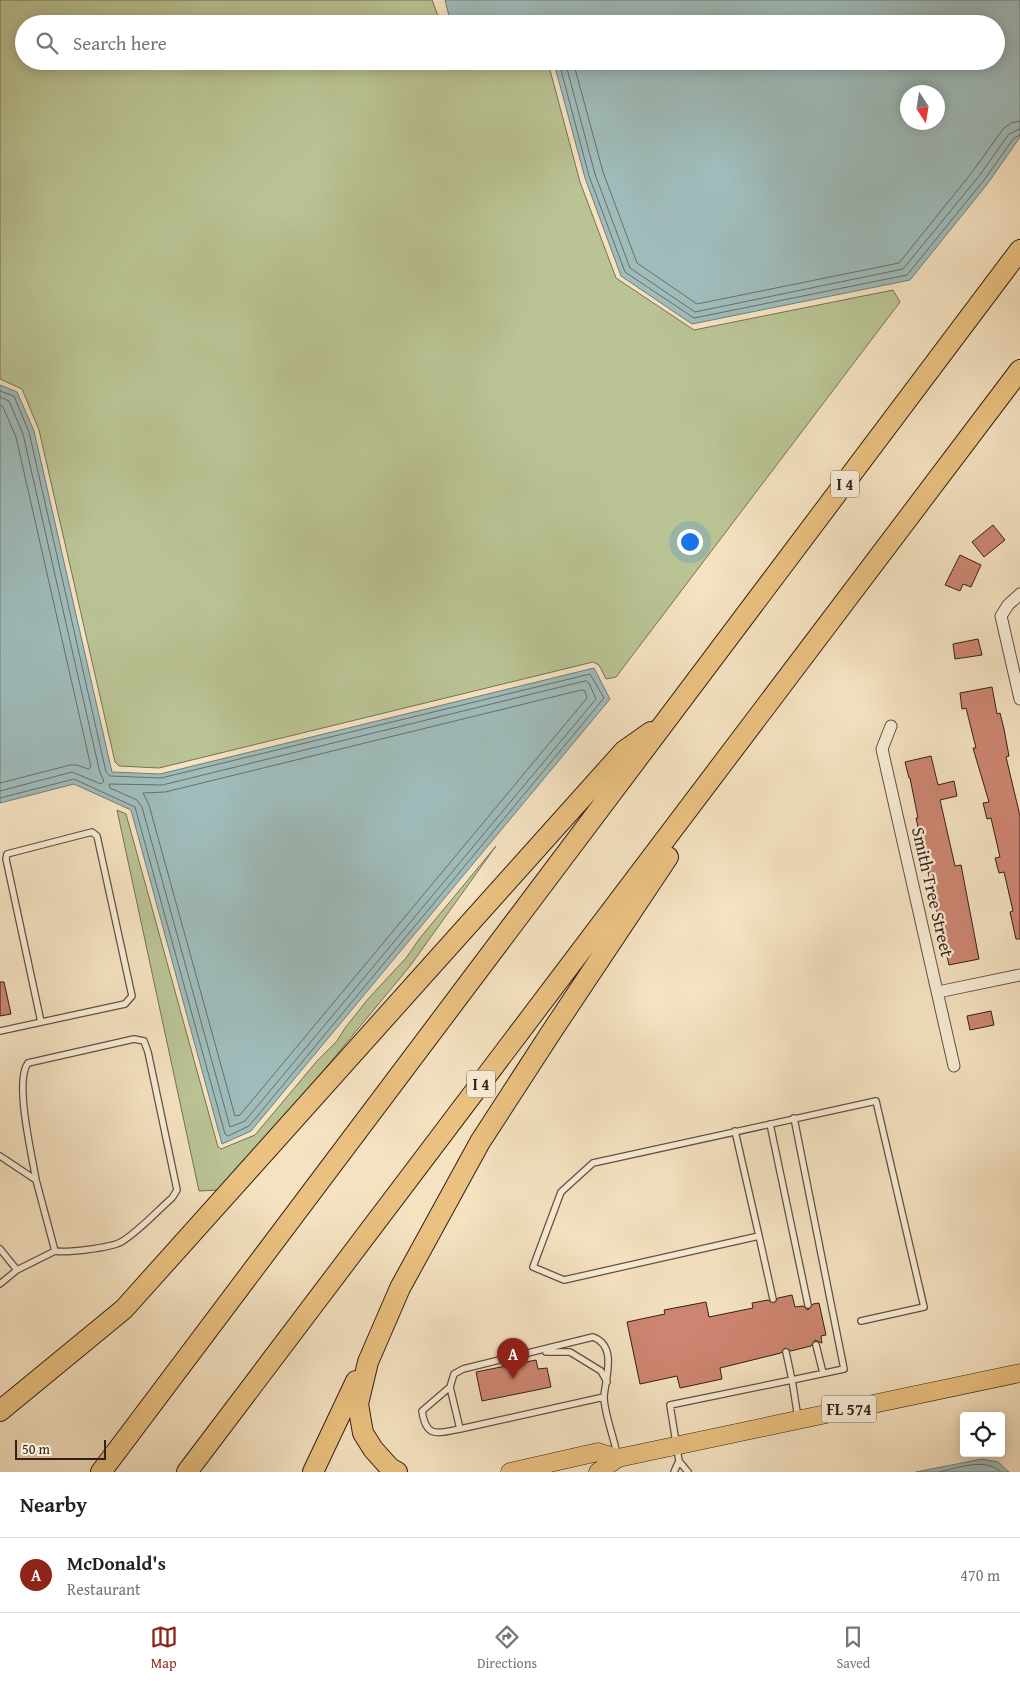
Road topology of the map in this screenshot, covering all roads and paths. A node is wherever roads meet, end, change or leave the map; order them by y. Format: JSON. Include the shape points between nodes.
{"nodes":[{"id":1,"x":1020,"y":250,"type":"edge"},
{"id":2,"x":1020,"y":370,"type":"edge"},
{"id":3,"x":1019,"y":593,"type":"edge"},
{"id":4,"x":776,"y":695,"type":"junction"},
{"id":5,"x":1020,"y":700,"type":"edge"},
{"id":6,"x":670,"y":717,"type":"junction"},
{"id":7,"x":891,"y":726,"type":"dead end"},
{"id":8,"x":1020,"y":975,"type":"edge"},
{"id":9,"x":938,"y":992,"type":"junction"},
{"id":10,"x":41,"y":1022,"type":"junction"},
{"id":11,"x":0,"y":1031,"type":"edge"},
{"id":12,"x":954,"y":1066,"type":"dead end"},
{"id":13,"x":794,"y":1118,"type":"junction"},
{"id":14,"x":770,"y":1124,"type":"junction"},
{"id":15,"x":736,"y":1131,"type":"junction"},
{"id":16,"x":0,"y":1156,"type":"edge"},
{"id":17,"x":36,"y":1180,"type":"junction"},
{"id":18,"x":759,"y":1236,"type":"junction"},
{"id":19,"x":0,"y":1249,"type":"edge"},
{"id":20,"x":55,"y":1251,"type":"junction"},
{"id":21,"x":17,"y":1270,"type":"junction"},
{"id":22,"x":0,"y":1284,"type":"edge"},
{"id":23,"x":400,"y":1288,"type":"junction"},
{"id":24,"x":773,"y":1299,"type":"dead end"},
{"id":25,"x":808,"y":1305,"type":"dead end"},
{"id":26,"x":861,"y":1321,"type":"dead end"},
{"id":27,"x":816,"y":1345,"type":"dead end"},
{"id":28,"x":538,"y":1351,"type":"junction"},
{"id":29,"x":786,"y":1352,"type":"dead end"},
{"id":30,"x":822,"y":1373,"type":"junction"},
{"id":31,"x":1020,"y":1373,"type":"edge"},
{"id":32,"x":792,"y":1380,"type":"junction"},
{"id":33,"x":607,"y":1384,"type":"junction"},
{"id":34,"x":450,"y":1387,"type":"junction"},
{"id":35,"x":604,"y":1397,"type":"junction"},
{"id":36,"x":0,"y":1411,"type":"edge"},
{"id":37,"x":798,"y":1420,"type":"junction"},
{"id":38,"x":460,"y":1429,"type":"junction"},
{"id":39,"x":679,"y":1453,"type":"junction"},
{"id":40,"x":618,"y":1458,"type":"junction"},
{"id":41,"x":101,"y":1472,"type":"edge"},
{"id":42,"x":187,"y":1472,"type":"edge"},
{"id":43,"x":313,"y":1472,"type":"edge"},
{"id":44,"x":397,"y":1472,"type":"edge"},
{"id":45,"x":510,"y":1472,"type":"edge"},
{"id":46,"x":598,"y":1472,"type":"edge"},
{"id":47,"x":674,"y":1472,"type":"edge"},
{"id":48,"x":688,"y":1472,"type":"edge"}],
"edges":[{"from":1,"to":6,"type":"highway","number":"I 4"},
{"from":2,"to":4,"type":"highway","number":"I 4"},
{"from":3,"to":5,"type":"street","via":[[1001,616]]},
{"from":4,"to":23,"type":"highway","via":[[485,1134]]},
{"from":4,"to":42,"type":"highway","number":"I 4"},
{"from":6,"to":36,"type":"highway","via":[[624,751],[124,1309]]},
{"from":6,"to":41,"type":"highway","number":"I 4"},
{"from":7,"to":9,"type":"street","name":"Smith Tree Street","via":[[882,749]]},
{"from":8,"to":9,"type":"street"},
{"from":9,"to":12,"type":"street","name":"Smith Tree Street"},
{"from":10,"to":10,"type":"lane","via":[[7,854],[92,832],[97,836],[132,996],[124,1004]]},
{"from":10,"to":11,"type":"lane"},
{"from":13,"to":14,"type":"lane"},
{"from":13,"to":26,"type":"lane","via":[[876,1101],[924,1307]]},
{"from":13,"to":30,"type":"lane","via":[[844,1369]]},
{"from":14,"to":15,"type":"lane"},
{"from":14,"to":25,"type":"lane"},
{"from":15,"to":18,"type":"lane"},
{"from":15,"to":18,"type":"lane","via":[[593,1163],[561,1192],[533,1267],[564,1280]]},
{"from":16,"to":17,"type":"lane"},
{"from":17,"to":20,"type":"lane"},
{"from":17,"to":20,"type":"lane","via":[[24,1107],[23,1070],[28,1063],[134,1039],[144,1041],[177,1190],[120,1243],[65,1253]]},
{"from":18,"to":24,"type":"lane"},
{"from":19,"to":21,"type":"lane"},
{"from":20,"to":21,"type":"lane"},
{"from":21,"to":22,"type":"lane"},
{"from":23,"to":43,"type":"highway"},
{"from":23,"to":44,"type":"highway","via":[[368,1362],[358,1404],[363,1433],[373,1449]]},
{"from":27,"to":30,"type":"lane"},
{"from":28,"to":33,"type":"lane","via":[[570,1352],[602,1371]]},
{"from":28,"to":33,"type":"lane","via":[[593,1337],[598,1339],[607,1353]]},
{"from":28,"to":34,"type":"lane","via":[[463,1369],[454,1374]]},
{"from":29,"to":32,"type":"lane"},
{"from":30,"to":32,"type":"lane"},
{"from":31,"to":37,"type":"main road","number":"FL 574"},
{"from":32,"to":37,"type":"lane"},
{"from":32,"to":39,"type":"lane","via":[[670,1405]]},
{"from":33,"to":35,"type":"lane"},
{"from":34,"to":38,"type":"lane"},
{"from":34,"to":38,"type":"lane","via":[[422,1411],[424,1425],[439,1433]]},
{"from":35,"to":38,"type":"lane"},
{"from":35,"to":40,"type":"lane"},
{"from":37,"to":39,"type":"main road","number":"FL 574"},
{"from":39,"to":40,"type":"main road","number":"FL 574"},
{"from":39,"to":47,"type":"lane"},
{"from":39,"to":48,"type":"lane"},
{"from":40,"to":45,"type":"main road","via":[[598,1452]]},
{"from":40,"to":46,"type":"main road","number":"FL 574"}]}
